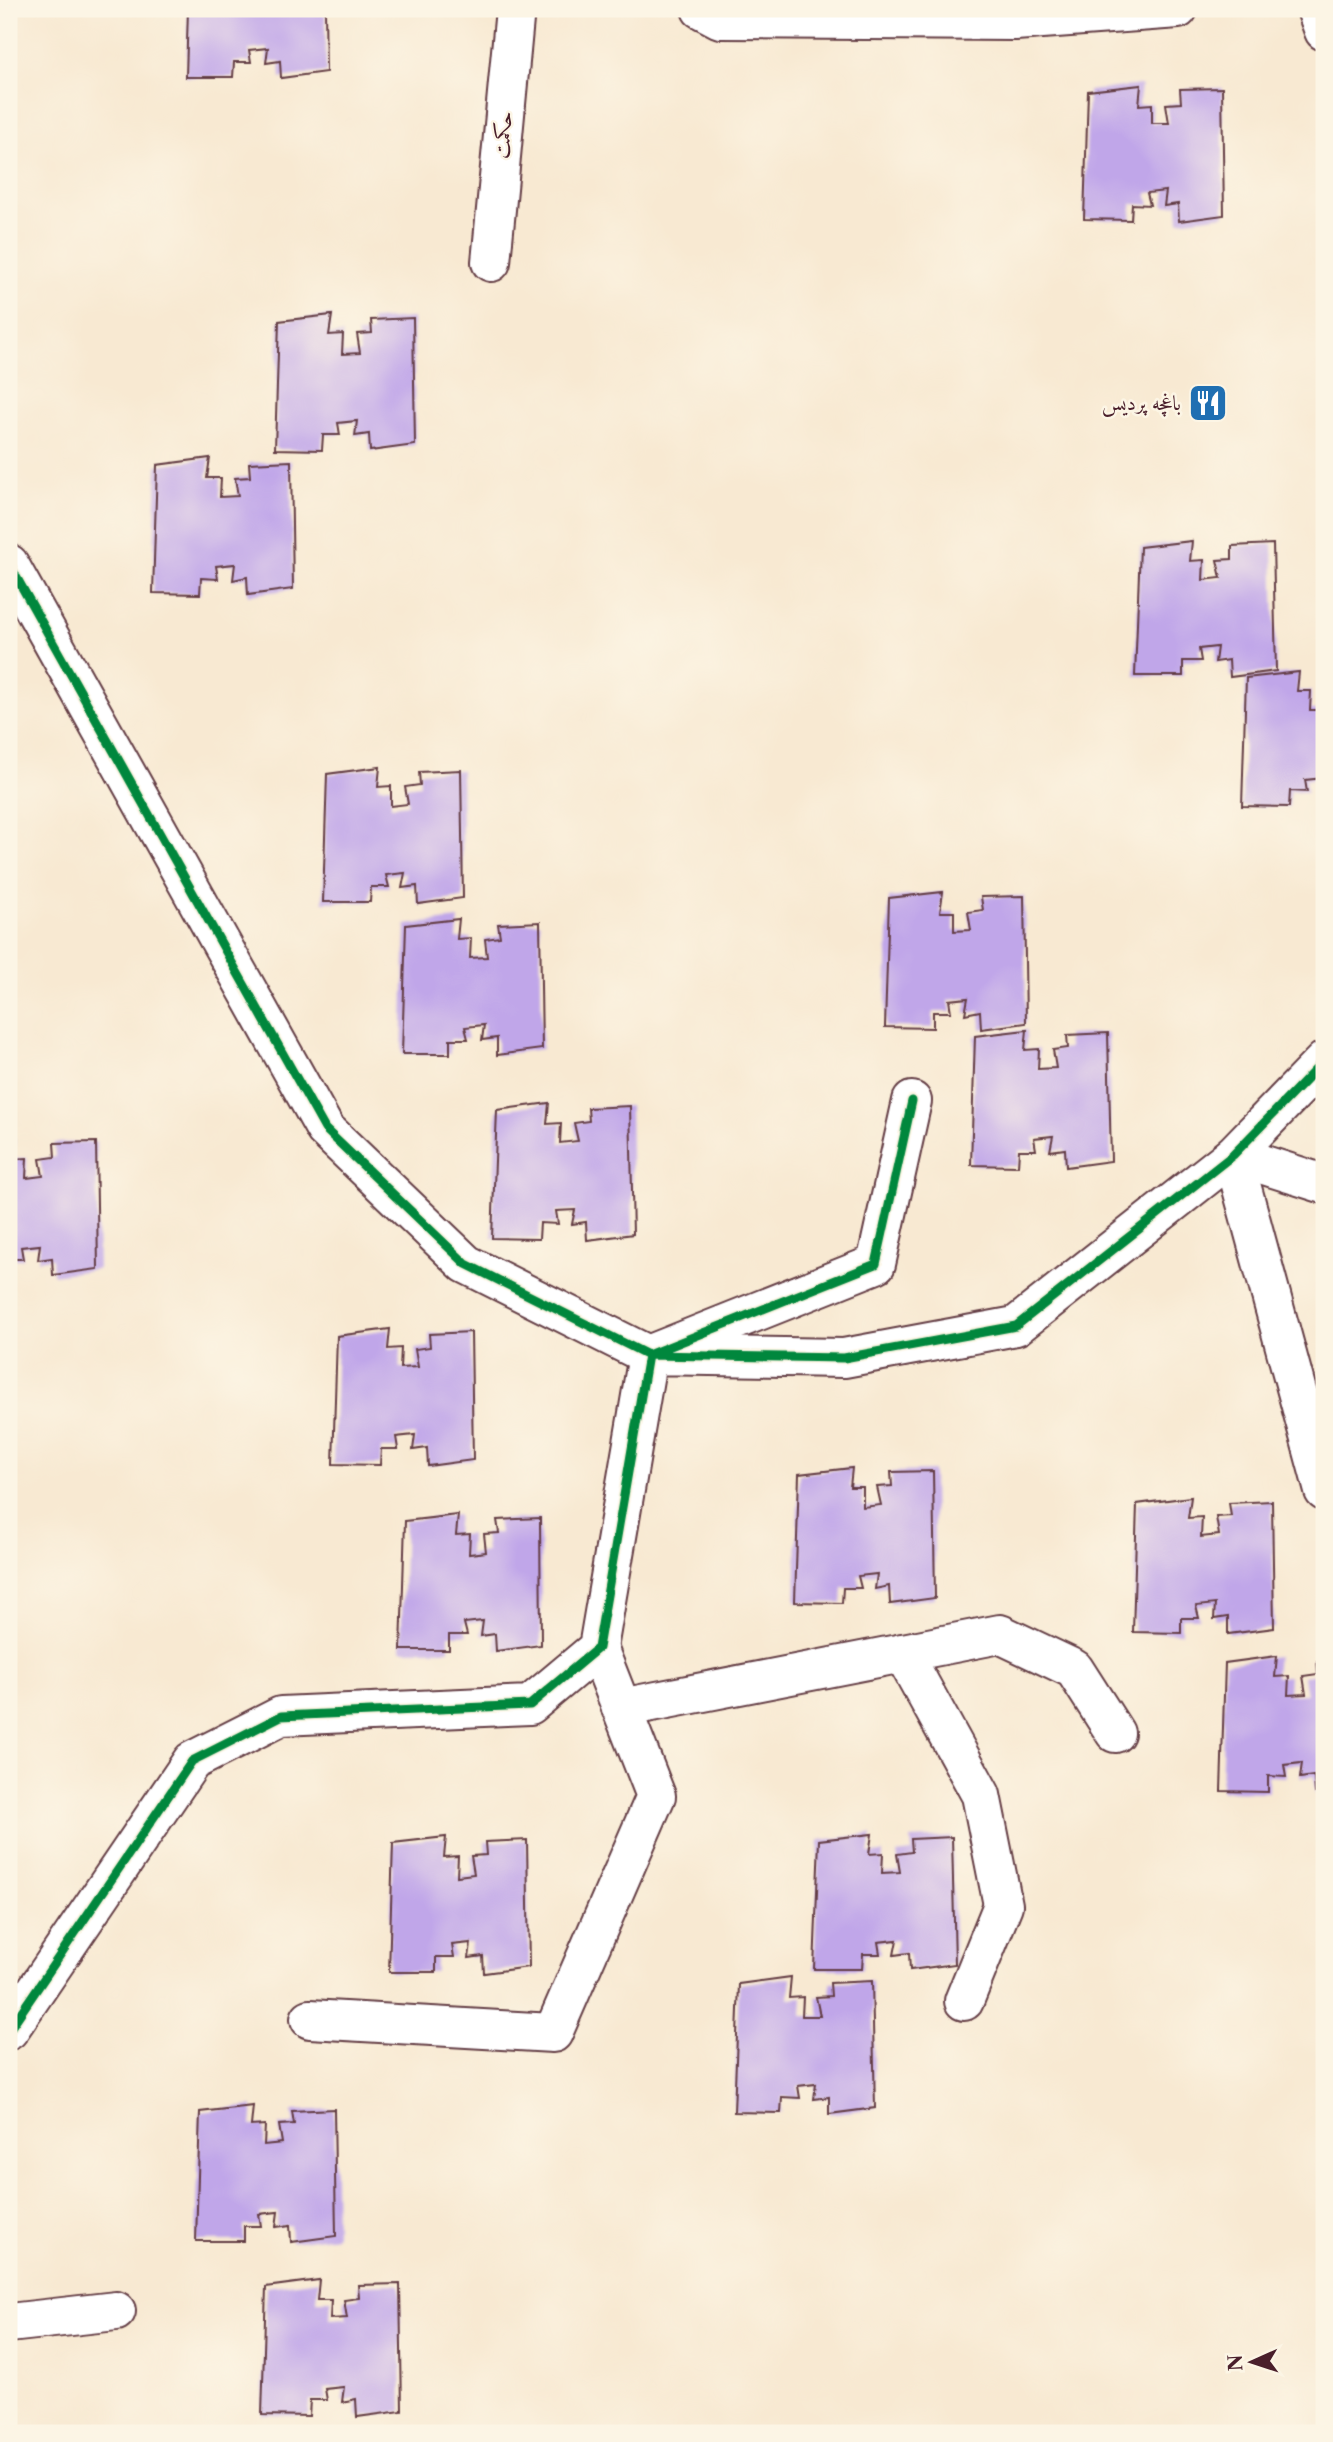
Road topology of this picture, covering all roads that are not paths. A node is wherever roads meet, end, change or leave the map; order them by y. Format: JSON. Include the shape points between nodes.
{"nodes":[{"id":1,"x":515,"y":9,"type":"edge"},
{"id":2,"x":701,"y":9,"type":"edge"},
{"id":3,"x":1178,"y":9,"type":"edge"},
{"id":4,"x":1316,"y":9,"type":"edge"},
{"id":5,"x":1324,"y":31,"type":"edge"},
{"id":6,"x":491,"y":262,"type":"dead end"},
{"id":7,"x":9,"y":564,"type":"edge"},
{"id":8,"x":1324,"y":1061,"type":"edge"},
{"id":9,"x":912,"y":1101,"type":"dead end"},
{"id":10,"x":1233,"y":1155,"type":"junction"},
{"id":11,"x":1324,"y":1184,"type":"edge"},
{"id":12,"x":648,"y":1355,"type":"junction"},
{"id":13,"x":1324,"y":1491,"type":"edge"},
{"id":14,"x":598,"y":1648,"type":"junction"},
{"id":15,"x":903,"y":1653,"type":"junction"},
{"id":16,"x":621,"y":1708,"type":"junction"},
{"id":17,"x":1115,"y":1733,"type":"dead end"},
{"id":18,"x":964,"y":2001,"type":"dead end"},
{"id":19,"x":310,"y":2019,"type":"dead end"},
{"id":20,"x":9,"y":2030,"type":"edge"},
{"id":21,"x":116,"y":2311,"type":"dead end"},
{"id":22,"x":9,"y":2323,"type":"edge"}],
"edges":[{"from":1,"to":6,"type":"street","name":"حکمت"},
{"from":2,"to":3,"type":"street","via":[[720,19],[1002,21]]},
{"from":4,"to":5,"type":"street"},
{"from":7,"to":12,"type":"street","via":[[325,1129],[466,1264]]},
{"from":8,"to":10,"type":"street"},
{"from":9,"to":12,"type":"street","via":[[876,1264]]},
{"from":10,"to":11,"type":"street"},
{"from":10,"to":12,"type":"street","via":[[1016,1326],[844,1358]]},
{"from":10,"to":13,"type":"street"},
{"from":12,"to":14,"type":"street"},
{"from":14,"to":16,"type":"street"},
{"from":14,"to":20,"type":"street","via":[[530,1705],[281,1716],[192,1761]]},
{"from":15,"to":16,"type":"street"},
{"from":15,"to":17,"type":"street","via":[[1000,1634],[1074,1669]]},
{"from":15,"to":18,"type":"street","via":[[981,1795],[1003,1905]]},
{"from":16,"to":19,"type":"street","via":[[656,1796],[553,2033]]},
{"from":21,"to":22,"type":"street"}]}
